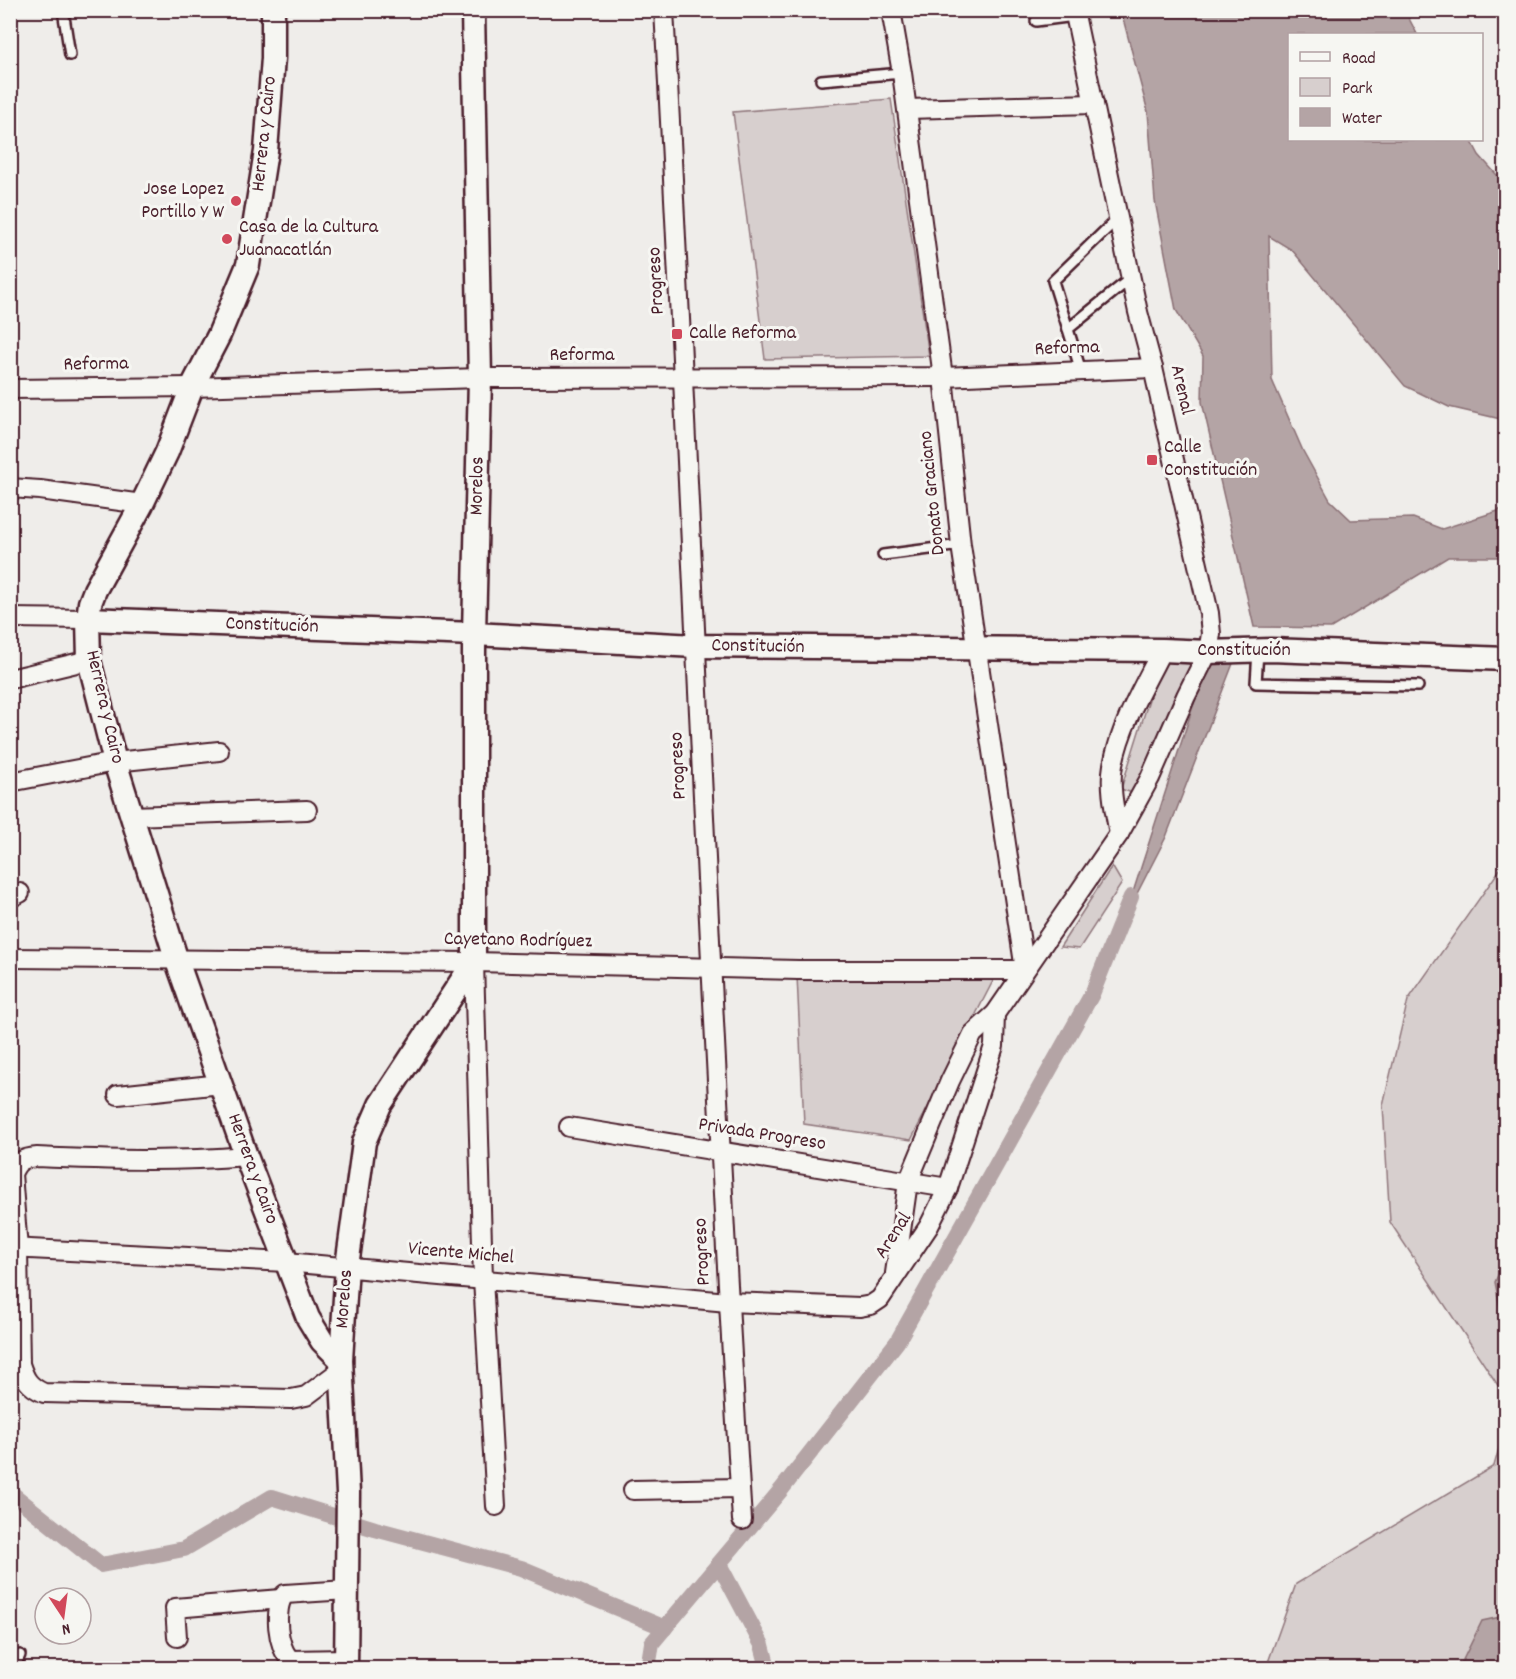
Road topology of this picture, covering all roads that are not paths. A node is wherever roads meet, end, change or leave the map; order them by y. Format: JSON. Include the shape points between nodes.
{"nodes":[{"id":1,"x":63,"y":10,"type":"edge"},
{"id":2,"x":273,"y":10,"type":"edge"},
{"id":3,"x":473,"y":10,"type":"edge"},
{"id":4,"x":664,"y":10,"type":"edge"},
{"id":5,"x":891,"y":10,"type":"edge"},
{"id":6,"x":1075,"y":13,"type":"edge"},
{"id":7,"x":1036,"y":21,"type":"dead end"},
{"id":8,"x":70,"y":56,"type":"dead end"},
{"id":9,"x":902,"y":73,"type":"junction"},
{"id":10,"x":821,"y":80,"type":"dead end"},
{"id":11,"x":1094,"y":104,"type":"junction"},
{"id":12,"x":907,"y":109,"type":"junction"},
{"id":13,"x":1118,"y":218,"type":"junction"},
{"id":14,"x":1131,"y":278,"type":"junction"},
{"id":15,"x":1068,"y":329,"type":"junction"},
{"id":16,"x":1153,"y":368,"type":"junction"},
{"id":17,"x":1081,"y":371,"type":"junction"},
{"id":18,"x":943,"y":377,"type":"junction"},
{"id":19,"x":480,"y":378,"type":"junction"},
{"id":20,"x":685,"y":378,"type":"junction"},
{"id":21,"x":192,"y":387,"type":"junction"},
{"id":22,"x":10,"y":389,"type":"edge"},
{"id":23,"x":10,"y":488,"type":"edge"},
{"id":24,"x":142,"y":504,"type":"junction"},
{"id":25,"x":960,"y":545,"type":"junction"},
{"id":26,"x":884,"y":555,"type":"dead end"},
{"id":27,"x":10,"y":618,"type":"edge"},
{"id":28,"x":88,"y":619,"type":"junction"},
{"id":29,"x":474,"y":634,"type":"junction"},
{"id":30,"x":695,"y":646,"type":"junction"},
{"id":31,"x":976,"y":650,"type":"junction"},
{"id":32,"x":1162,"y":650,"type":"junction"},
{"id":33,"x":1258,"y":651,"type":"junction"},
{"id":34,"x":1208,"y":652,"type":"junction"},
{"id":35,"x":1506,"y":659,"type":"edge"},
{"id":36,"x":89,"y":660,"type":"junction"},
{"id":37,"x":10,"y":679,"type":"edge"},
{"id":38,"x":1418,"y":686,"type":"dead end"},
{"id":39,"x":219,"y":751,"type":"dead end"},
{"id":40,"x":116,"y":762,"type":"junction"},
{"id":41,"x":10,"y":782,"type":"edge"},
{"id":42,"x":307,"y":810,"type":"dead end"},
{"id":43,"x":131,"y":816,"type":"junction"},
{"id":44,"x":1119,"y":834,"type":"junction"},
{"id":45,"x":10,"y":958,"type":"edge"},
{"id":46,"x":177,"y":961,"type":"junction"},
{"id":47,"x":474,"y":962,"type":"junction"},
{"id":48,"x":711,"y":968,"type":"junction"},
{"id":49,"x":1025,"y":970,"type":"junction"},
{"id":50,"x":995,"y":1014,"type":"junction"},
{"id":51,"x":221,"y":1084,"type":"junction"},
{"id":52,"x":118,"y":1095,"type":"dead end"},
{"id":53,"x":569,"y":1128,"type":"dead end"},
{"id":54,"x":721,"y":1151,"type":"junction"},
{"id":55,"x":246,"y":1156,"type":"junction"},
{"id":56,"x":908,"y":1182,"type":"junction"},
{"id":57,"x":948,"y":1188,"type":"junction"},
{"id":58,"x":14,"y":1248,"type":"edge"},
{"id":59,"x":286,"y":1262,"type":"junction"},
{"id":60,"x":347,"y":1266,"type":"junction"},
{"id":61,"x":894,"y":1278,"type":"junction"},
{"id":62,"x":483,"y":1279,"type":"junction"},
{"id":63,"x":728,"y":1302,"type":"junction"},
{"id":64,"x":341,"y":1364,"type":"junction"},
{"id":65,"x":740,"y":1488,"type":"junction"},
{"id":66,"x":633,"y":1490,"type":"dead end"},
{"id":67,"x":496,"y":1506,"type":"dead end"},
{"id":68,"x":742,"y":1520,"type":"dead end"},
{"id":69,"x":347,"y":1590,"type":"junction"},
{"id":70,"x":281,"y":1599,"type":"junction"},
{"id":71,"x":177,"y":1637,"type":"dead end"},
{"id":72,"x":20,"y":1655,"type":"dead end"},
{"id":73,"x":346,"y":1664,"type":"edge"},
{"id":74,"x":14,"y":1668,"type":"edge"}],
"edges":[{"from":1,"to":8,"type":"lane"},
{"from":2,"to":21,"type":"street","name":"Herrera y Cairo","via":[[266,151],[248,265]]},
{"from":3,"to":19,"type":"street","name":"Morelos"},
{"from":4,"to":20,"type":"street","name":"Progreso"},
{"from":5,"to":9,"type":"street","name":"Donato Graciano"},
{"from":6,"to":7,"type":"lane"},
{"from":6,"to":11,"type":"street","name":"Arenal"},
{"from":9,"to":10,"type":"lane"},
{"from":9,"to":12,"type":"street","name":"Donato Graciano"},
{"from":11,"to":12,"type":"street"},
{"from":11,"to":13,"type":"street","name":"Arenal"},
{"from":12,"to":18,"type":"street","name":"Donato Graciano"},
{"from":13,"to":14,"type":"street","name":"Arenal"},
{"from":13,"to":15,"type":"lane","via":[[1053,281]]},
{"from":14,"to":15,"type":"lane"},
{"from":14,"to":16,"type":"street","name":"Arenal"},
{"from":15,"to":17,"type":"lane"},
{"from":16,"to":17,"type":"street","name":"Reforma"},
{"from":16,"to":34,"type":"street","name":"Arenal","via":[[1209,613]]},
{"from":17,"to":18,"type":"street","name":"Reforma"},
{"from":18,"to":20,"type":"street","name":"Reforma"},
{"from":18,"to":25,"type":"street","name":"Donato Graciano"},
{"from":19,"to":20,"type":"street","name":"Reforma"},
{"from":19,"to":21,"type":"street","name":"Reforma"},
{"from":19,"to":29,"type":"street","name":"Morelos"},
{"from":20,"to":30,"type":"street","name":"Progreso"},
{"from":21,"to":22,"type":"street","name":"Reforma"},
{"from":21,"to":24,"type":"street","name":"Herrera y Cairo"},
{"from":23,"to":24,"type":"street"},
{"from":24,"to":28,"type":"street","name":"Herrera y Cairo","via":[[95,590]]},
{"from":25,"to":26,"type":"lane"},
{"from":25,"to":31,"type":"street","name":"Donato Graciano"},
{"from":27,"to":28,"type":"street","name":"Constitución"},
{"from":28,"to":29,"type":"street","name":"Constitución"},
{"from":28,"to":36,"type":"street","name":"Herrera y Cairo"},
{"from":29,"to":30,"type":"street","name":"Constitución"},
{"from":29,"to":47,"type":"street","name":"Morelos"},
{"from":30,"to":31,"type":"street","name":"Constitución"},
{"from":30,"to":48,"type":"street","name":"Progreso"},
{"from":31,"to":32,"type":"street","name":"Constitución"},
{"from":31,"to":49,"type":"street","name":"Donato Graciano"},
{"from":32,"to":34,"type":"street","name":"Constitución"},
{"from":32,"to":44,"type":"street","via":[[1131,709],[1113,766],[1113,803]]},
{"from":33,"to":34,"type":"street","name":"Constitución"},
{"from":33,"to":35,"type":"street","name":"Constitución"},
{"from":33,"to":38,"type":"lane","via":[[1256,683]]},
{"from":34,"to":44,"type":"street","name":"Arenal","via":[[1150,778]]},
{"from":36,"to":37,"type":"street"},
{"from":36,"to":40,"type":"street","name":"Herrera y Cairo"},
{"from":39,"to":40,"type":"street"},
{"from":40,"to":41,"type":"street"},
{"from":40,"to":43,"type":"street","name":"Herrera y Cairo"},
{"from":42,"to":43,"type":"street"},
{"from":43,"to":46,"type":"street","name":"Herrera y Cairo"},
{"from":44,"to":49,"type":"street","name":"Arenal"},
{"from":45,"to":46,"type":"street","name":"Cayetano Rodríguez"},
{"from":46,"to":47,"type":"street","name":"Cayetano Rodríguez"},
{"from":46,"to":51,"type":"street","name":"Herrera y Cairo"},
{"from":47,"to":48,"type":"street","name":"Cayetano Rodríguez"},
{"from":47,"to":60,"type":"street","name":"Morelos","via":[[380,1105],[364,1142]]},
{"from":47,"to":62,"type":"street","name":"Morelos"},
{"from":48,"to":49,"type":"street","name":"Cayetano Rodríguez"},
{"from":48,"to":54,"type":"street","name":"Progreso"},
{"from":49,"to":50,"type":"street","name":"Arenal"},
{"from":50,"to":56,"type":"street","name":"Arenal","via":[[973,1034]]},
{"from":50,"to":57,"type":"street","name":"Arenal","via":[[994,1046]]},
{"from":51,"to":52,"type":"street"},
{"from":51,"to":55,"type":"street","name":"Herrera y Cairo"},
{"from":53,"to":54,"type":"street","name":"Privada Progreso"},
{"from":54,"to":56,"type":"street","name":"Privada Progreso"},
{"from":54,"to":63,"type":"street","name":"Progreso"},
{"from":55,"to":58,"type":"street","via":[[187,1161],[24,1158],[12,1174]]},
{"from":55,"to":59,"type":"street","name":"Herrera y Cairo"},
{"from":56,"to":57,"type":"street","name":"Privada Progreso"},
{"from":56,"to":61,"type":"street","name":"Arenal"},
{"from":57,"to":61,"type":"street","name":"Arenal","via":[[929,1226]]},
{"from":58,"to":59,"type":"street","name":"Vicente Michel"},
{"from":58,"to":64,"type":"street","via":[[20,1364],[32,1388],[44,1392],[291,1399],[306,1396]]},
{"from":59,"to":60,"type":"street","name":"Vicente Michel"},
{"from":59,"to":64,"type":"street","name":"Herrera y Cairo","via":[[308,1318]]},
{"from":60,"to":62,"type":"street","name":"Vicente Michel"},
{"from":60,"to":64,"type":"street","name":"Morelos"},
{"from":61,"to":63,"type":"street","name":"Vicente Michel","via":[[880,1299],[860,1307]]},
{"from":62,"to":63,"type":"street","name":"Vicente Michel"},
{"from":62,"to":67,"type":"street","name":"Morelos"},
{"from":63,"to":65,"type":"street","name":"Progreso"},
{"from":64,"to":69,"type":"street","name":"Morelos","via":[[348,1493]]},
{"from":65,"to":66,"type":"street"},
{"from":65,"to":68,"type":"street","name":"Progreso"},
{"from":69,"to":70,"type":"street","via":[[291,1593]]},
{"from":69,"to":73,"type":"street","name":"Morelos"},
{"from":70,"to":71,"type":"street","via":[[175,1608]]},
{"from":70,"to":73,"type":"street","via":[[278,1614],[286,1657]]},
{"from":72,"to":74,"type":"lane"}]}
